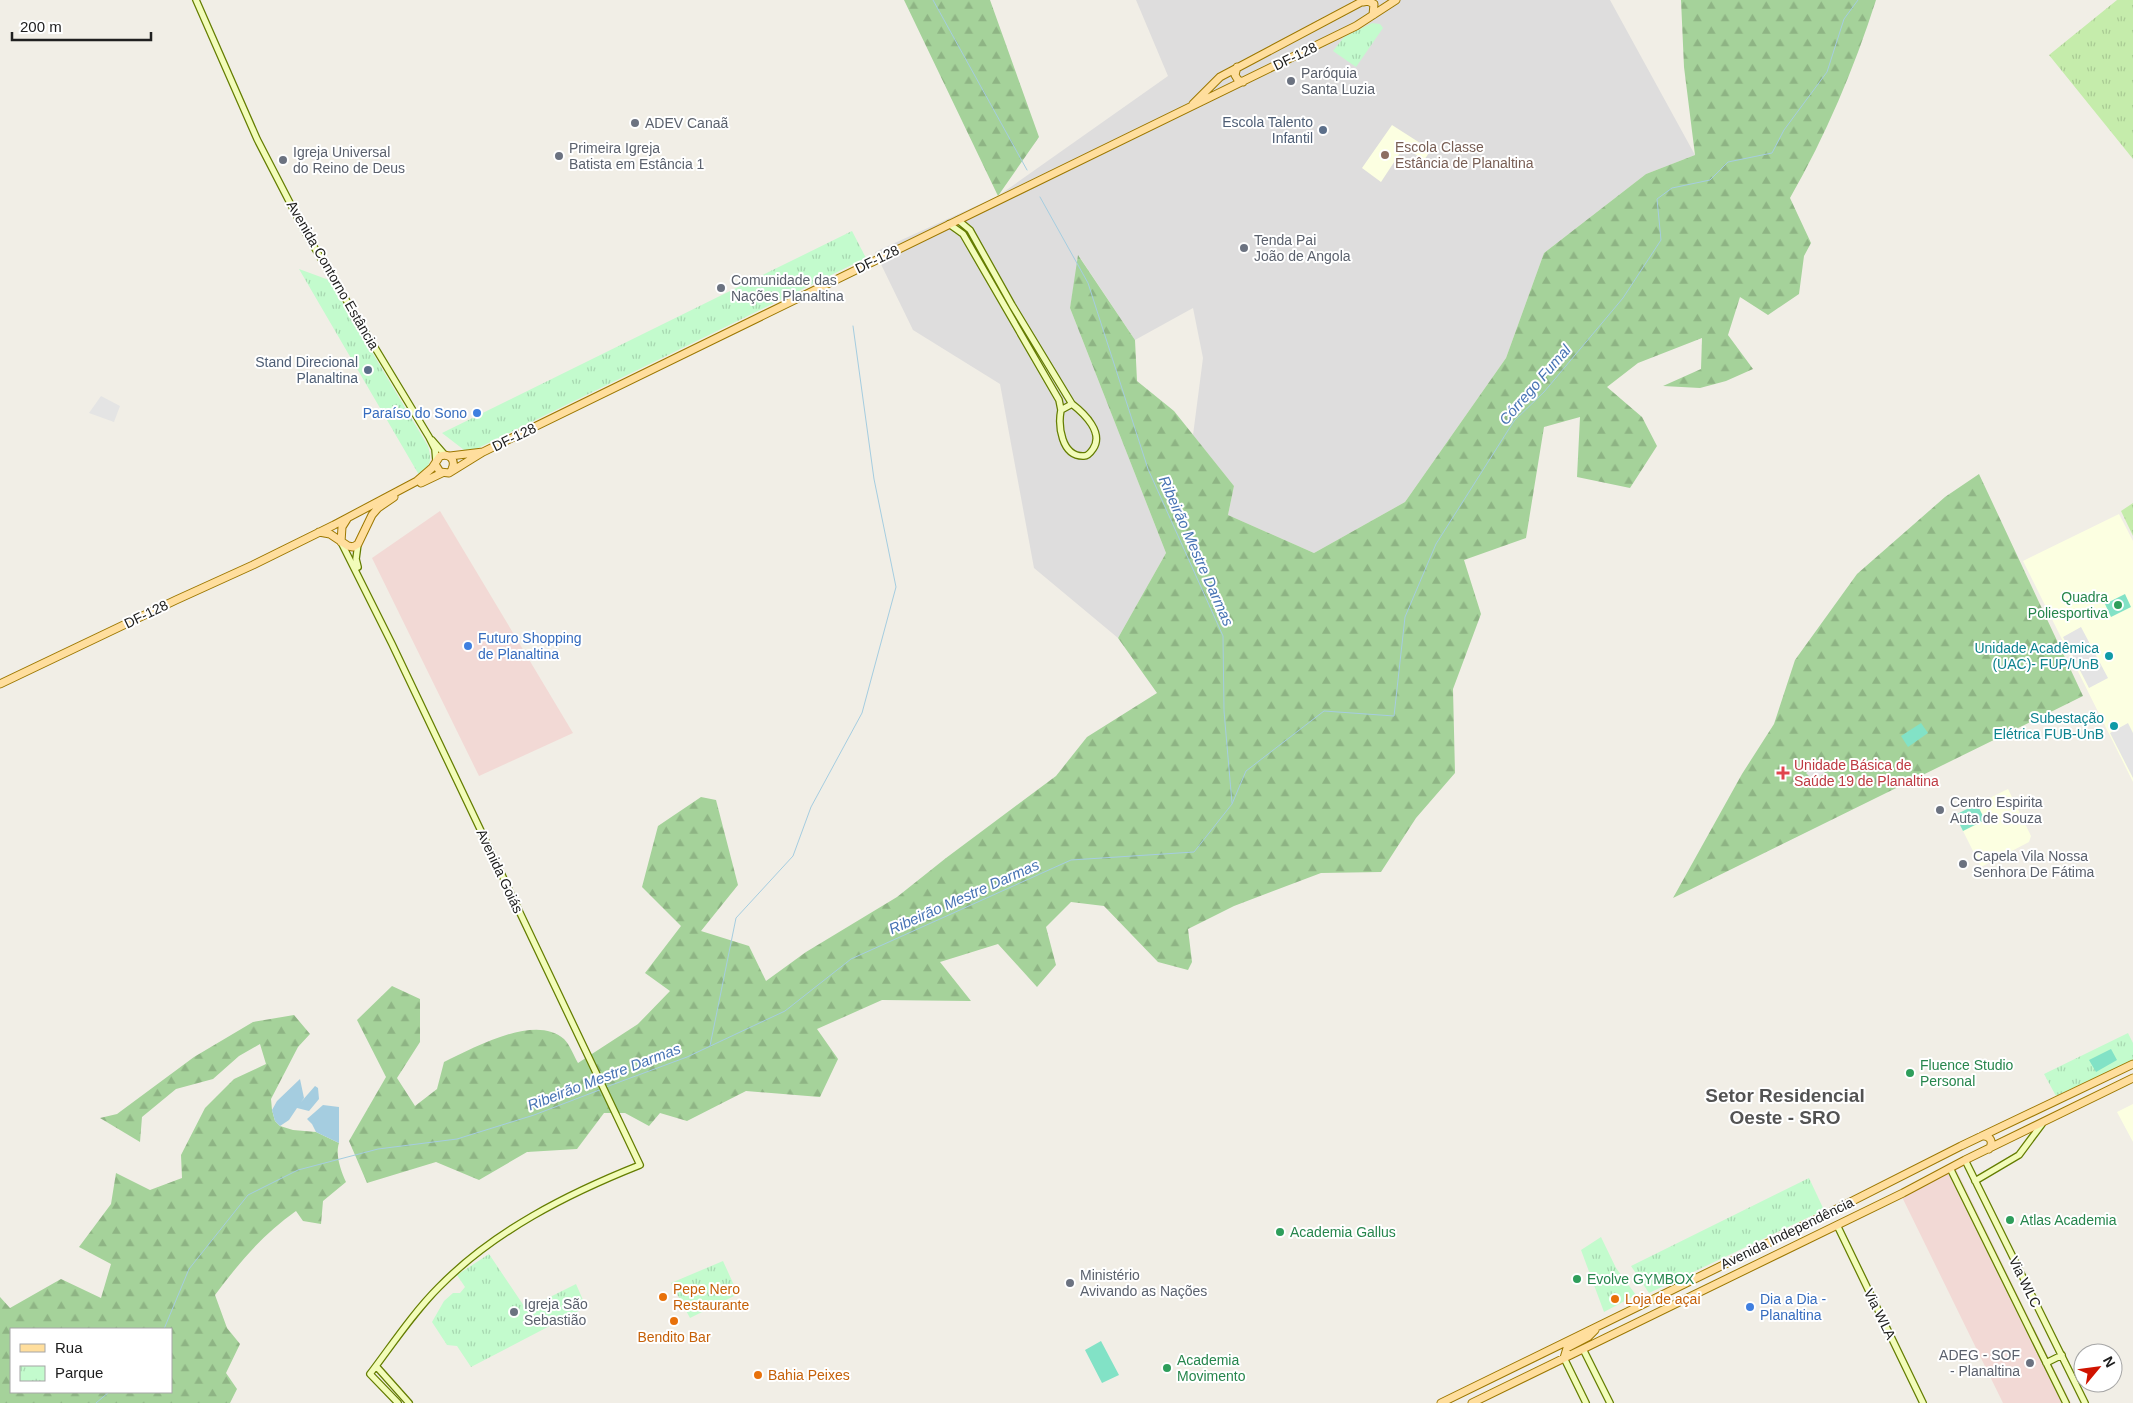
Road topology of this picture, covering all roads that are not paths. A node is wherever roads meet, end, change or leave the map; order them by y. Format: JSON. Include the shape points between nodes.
{"nodes":[{"id":1,"x":196,"y":0,"type":"edge"},
{"id":2,"x":1396,"y":0,"type":"edge"},
{"id":3,"x":1364,"y":1,"type":"edge"},
{"id":4,"x":1373,"y":16,"type":"junction"},
{"id":5,"x":1237,"y":67,"type":"junction"},
{"id":6,"x":1243,"y":82,"type":"junction"},
{"id":7,"x":1191,"y":106,"type":"junction"},
{"id":8,"x":958,"y":220,"type":"junction"},
{"id":9,"x":949,"y":224,"type":"junction"},
{"id":10,"x":981,"y":250,"type":"junction"},
{"id":11,"x":975,"y":254,"type":"junction"},
{"id":12,"x":1039,"y":350,"type":"junction"},
{"id":13,"x":1032,"y":354,"type":"junction"},
{"id":14,"x":1072,"y":404,"type":"junction"},
{"id":15,"x":1061,"y":410,"type":"junction"},
{"id":16,"x":429,"y":437,"type":"junction"},
{"id":17,"x":483,"y":452,"type":"junction"},
{"id":18,"x":447,"y":456,"type":"junction"},
{"id":19,"x":436,"y":463,"type":"junction"},
{"id":20,"x":452,"y":469,"type":"junction"},
{"id":21,"x":442,"y":473,"type":"junction"},
{"id":22,"x":355,"y":513,"type":"junction"},
{"id":23,"x":366,"y":523,"type":"junction"},
{"id":24,"x":319,"y":532,"type":"junction"},
{"id":25,"x":342,"y":542,"type":"junction"},
{"id":26,"x":358,"y":544,"type":"junction"},
{"id":27,"x":360,"y":577,"type":"junction"},
{"id":28,"x":0,"y":684,"type":"edge"},
{"id":29,"x":2133,"y":1064,"type":"edge"},
{"id":30,"x":2133,"y":1078,"type":"edge"},
{"id":31,"x":2042,"y":1124,"type":"junction"},
{"id":32,"x":1996,"y":1129,"type":"junction"},
{"id":33,"x":1982,"y":1136,"type":"junction"},
{"id":34,"x":2003,"y":1142,"type":"junction"},
{"id":35,"x":1989,"y":1149,"type":"junction"},
{"id":36,"x":1965,"y":1160,"type":"junction"},
{"id":37,"x":1950,"y":1168,"type":"junction"},
{"id":38,"x":1976,"y":1181,"type":"junction"},
{"id":39,"x":1813,"y":1221,"type":"junction"},
{"id":40,"x":1837,"y":1225,"type":"junction"},
{"id":41,"x":1798,"y":1228,"type":"junction"},
{"id":42,"x":1822,"y":1233,"type":"junction"},
{"id":43,"x":1806,"y":1240,"type":"junction"},
{"id":44,"x":1640,"y":1306,"type":"junction"},
{"id":45,"x":1648,"y":1318,"type":"junction"},
{"id":46,"x":1601,"y":1324,"type":"junction"},
{"id":47,"x":1583,"y":1349,"type":"junction"},
{"id":48,"x":2062,"y":1355,"type":"junction"},
{"id":49,"x":1564,"y":1358,"type":"junction"},
{"id":50,"x":2046,"y":1363,"type":"junction"},
{"id":51,"x":376,"y":1366,"type":"junction"},
{"id":52,"x":1514,"y":1367,"type":"junction"},
{"id":53,"x":1504,"y":1372,"type":"junction"},
{"id":54,"x":1519,"y":1380,"type":"junction"},
{"id":55,"x":1509,"y":1385,"type":"junction"},
{"id":56,"x":398,"y":1403,"type":"edge"},
{"id":57,"x":409,"y":1403,"type":"edge"},
{"id":58,"x":1440,"y":1403,"type":"edge"},
{"id":59,"x":1472,"y":1403,"type":"edge"},
{"id":60,"x":1586,"y":1403,"type":"edge"},
{"id":61,"x":1610,"y":1403,"type":"edge"},
{"id":62,"x":1923,"y":1403,"type":"edge"},
{"id":63,"x":2066,"y":1403,"type":"edge"},
{"id":64,"x":2085,"y":1403,"type":"edge"}],
"edges":[{"from":1,"to":16,"type":"street","name":"Avenida Contorno Estância","via":[[258,140],[305,232]]},
{"from":2,"to":4,"type":"main road","name":"DF-128","number":"DF-128"},
{"from":3,"to":4,"type":"main road","via":[[1374,4]]},
{"from":3,"to":5,"type":"main road","name":"DF-128","number":"DF-128"},
{"from":4,"to":6,"type":"main road","name":"DF-128","number":"DF-128"},
{"from":5,"to":6,"type":"main road","via":[[1235,75]]},
{"from":5,"to":7,"type":"main road","name":"DF-128","number":"DF-128","via":[[1217,79]]},
{"from":6,"to":7,"type":"main road","name":"DF-128","number":"DF-128"},
{"from":7,"to":8,"type":"main road","name":"DF-128","number":"DF-128"},
{"from":8,"to":9,"type":"main road","name":"DF-128","number":"DF-128"},
{"from":8,"to":10,"type":"street","via":[[970,230]]},
{"from":9,"to":11,"type":"street","via":[[964,234]]},
{"from":9,"to":17,"type":"main road","name":"DF-128","number":"DF-128"},
{"from":10,"to":11,"type":"street"},
{"from":10,"to":12,"type":"street"},
{"from":11,"to":13,"type":"street"},
{"from":12,"to":13,"type":"street"},
{"from":12,"to":14,"type":"street"},
{"from":13,"to":15,"type":"street","via":[[1059,400]]},
{"from":14,"to":15,"type":"street"},
{"from":14,"to":15,"type":"street","via":[[1084,415],[1096,435],[1090,454],[1074,454],[1067,446],[1060,429]]},
{"from":16,"to":18,"type":"street","name":"Avenida Contorno Estância"},
{"from":16,"to":19,"type":"street","name":"Avenida Contorno Estância"},
{"from":17,"to":18,"type":"main road","name":"DF-128","number":"DF-128"},
{"from":17,"to":20,"type":"main road","name":"DF-128","number":"DF-128"},
{"from":18,"to":19,"type":"main road","number":"DF-128","via":[[440,456]]},
{"from":18,"to":20,"type":"main road","via":[[454,462]]},
{"from":19,"to":21,"type":"main road"},
{"from":19,"to":22,"type":"main road","name":"DF-128","number":"DF-128","via":[[417,481]]},
{"from":20,"to":21,"type":"main road","number":"DF-128","via":[[447,474]]},
{"from":21,"to":23,"type":"main road","number":"DF-128","via":[[388,501]]},
{"from":22,"to":23,"type":"main road","via":[[364,516]]},
{"from":22,"to":24,"type":"main road","name":"DF-128","number":"DF-128"},
{"from":22,"to":25,"type":"main road","via":[[342,527]]},
{"from":23,"to":26,"type":"main road","number":"DF-128"},
{"from":24,"to":25,"type":"main road","via":[[330,534]]},
{"from":24,"to":28,"type":"main road","name":"DF-128","number":"DF-128"},
{"from":25,"to":26,"type":"main road","via":[[350,547]]},
{"from":25,"to":27,"type":"street","name":"Avenida Goiás"},
{"from":26,"to":27,"type":"street","name":"Avenida Goiás","via":[[356,559]]},
{"from":27,"to":51,"type":"street","name":"Avenida Goiás","via":[[640,1165],[586,1187],[537,1213],[467,1260],[438,1288]]},
{"from":29,"to":32,"type":"main road","name":"Avenida Independência"},
{"from":30,"to":31,"type":"main road","name":"Avenida Independência"},
{"from":31,"to":34,"type":"main road","name":"Avenida Independência"},
{"from":31,"to":38,"type":"street","via":[[2019,1155]]},
{"from":32,"to":33,"type":"main road","name":"Avenida Independência"},
{"from":32,"to":34,"type":"main road","via":[[1997,1138]]},
{"from":33,"to":35,"type":"main road","via":[[1991,1139]]},
{"from":33,"to":39,"type":"main road","name":"Avenida Independência"},
{"from":34,"to":35,"type":"main road","name":"Avenida Independência"},
{"from":35,"to":36,"type":"main road","name":"Avenida Independência"},
{"from":36,"to":37,"type":"main road","name":"Avenida Independência"},
{"from":36,"to":38,"type":"street","name":"Via WLC"},
{"from":37,"to":40,"type":"main road","name":"Avenida Independência"},
{"from":37,"to":50,"type":"street","name":"Via WLC"},
{"from":38,"to":48,"type":"street","name":"Via WLC"},
{"from":39,"to":41,"type":"main road","name":"Avenida Independência"},
{"from":39,"to":42,"type":"main road","via":[[1810,1230]]},
{"from":40,"to":42,"type":"main road","name":"Avenida Independência"},
{"from":40,"to":62,"type":"street","name":"Via WLA"},
{"from":41,"to":43,"type":"main road","via":[[1805,1230]]},
{"from":41,"to":44,"type":"main road","name":"Avenida Independência"},
{"from":42,"to":43,"type":"main road","name":"Avenida Independência"},
{"from":43,"to":45,"type":"main road","name":"Avenida Independência"},
{"from":44,"to":45,"type":"main road","via":[[1646,1310]]},
{"from":44,"to":46,"type":"main road","name":"Avenida Independência"},
{"from":45,"to":47,"type":"main road","name":"Avenida Independência"},
{"from":46,"to":49,"type":"main road","via":[[1588,1337],[1567,1348]]},
{"from":46,"to":52,"type":"main road","name":"Avenida Independência"},
{"from":47,"to":49,"type":"main road","name":"Avenida Independência"},
{"from":47,"to":61,"type":"street"},
{"from":48,"to":50,"type":"street"},
{"from":48,"to":64,"type":"street","name":"Via WLC"},
{"from":49,"to":54,"type":"main road","name":"Avenida Independência"},
{"from":49,"to":60,"type":"street"},
{"from":50,"to":63,"type":"street","name":"Via WLC"},
{"from":51,"to":56,"type":"street","via":[[370,1374]]},
{"from":51,"to":57,"type":"street"},
{"from":52,"to":53,"type":"main road","name":"Avenida Independência"},
{"from":52,"to":54,"type":"main road","via":[[1514,1375]]},
{"from":53,"to":55,"type":"main road","via":[[1509,1378]]},
{"from":53,"to":58,"type":"main road","name":"Avenida Independência"},
{"from":54,"to":55,"type":"main road","name":"Avenida Independência"},
{"from":55,"to":59,"type":"main road","name":"Avenida Independência"}]}
